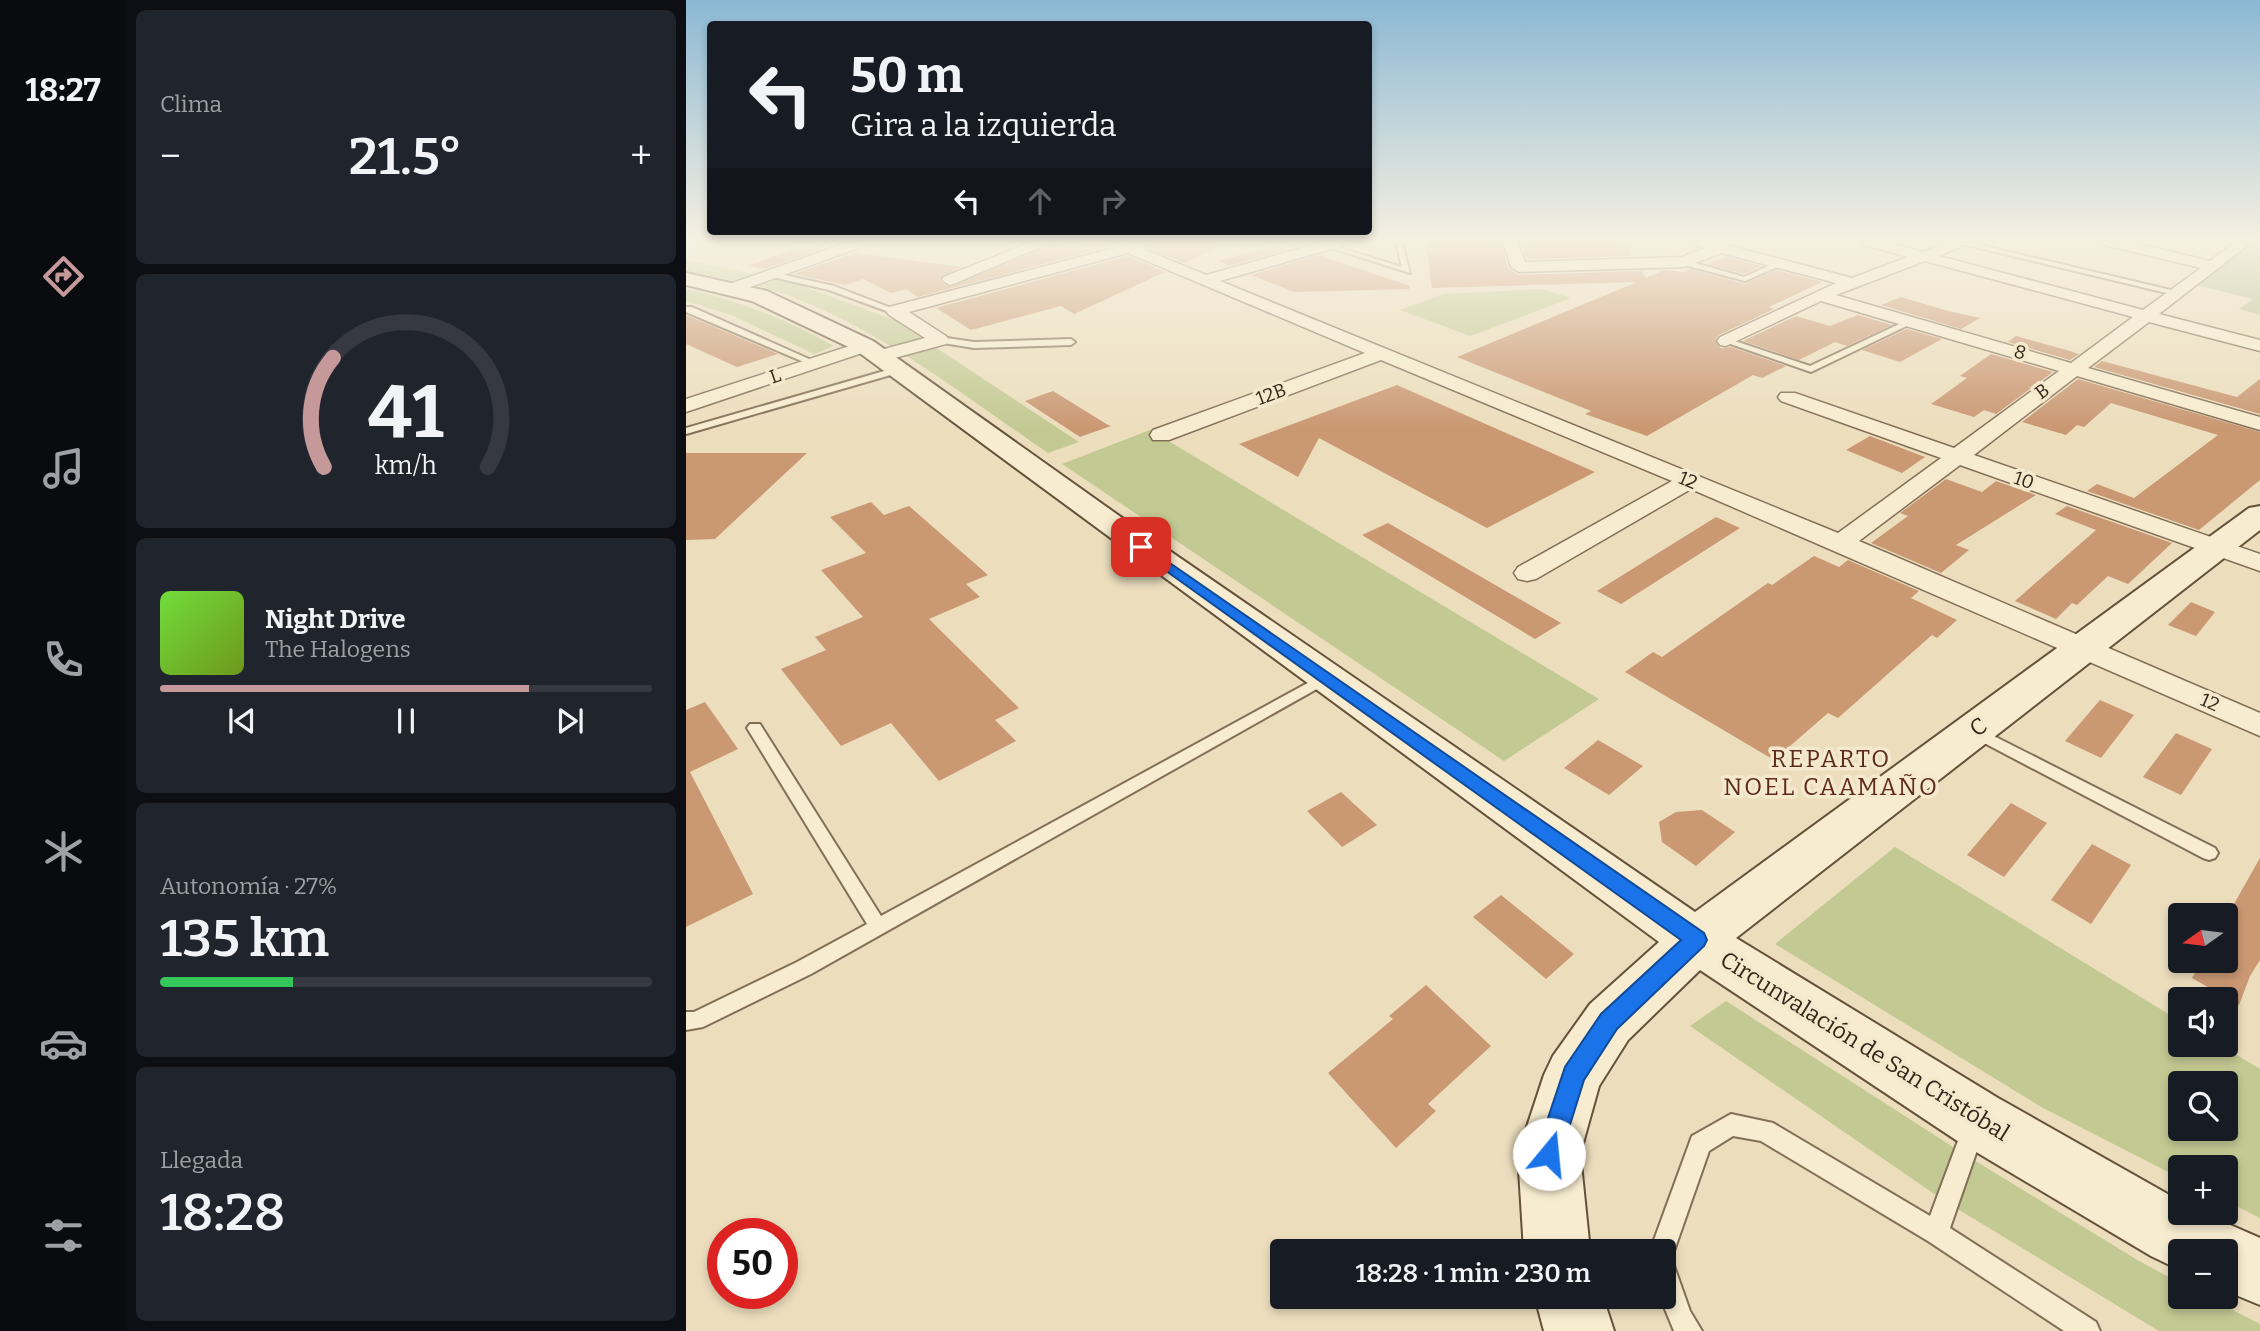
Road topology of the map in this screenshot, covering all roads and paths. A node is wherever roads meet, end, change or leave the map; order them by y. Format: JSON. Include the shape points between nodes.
{"nodes":[{"id":1,"x":775,"y":304,"type":"edge"},
{"id":2,"x":876,"y":304,"type":"edge"},
{"id":3,"x":906,"y":304,"type":"edge"},
{"id":4,"x":919,"y":304,"type":"edge"},
{"id":5,"x":1261,"y":304,"type":"edge"},
{"id":6,"x":1801,"y":304,"type":"edge"},
{"id":7,"x":1853,"y":304,"type":"edge"},
{"id":8,"x":2104,"y":304,"type":"edge"},
{"id":9,"x":2160,"y":304,"type":"edge"},
{"id":10,"x":686,"y":310,"type":"edge"},
{"id":11,"x":895,"y":311,"type":"junction"},
{"id":12,"x":2145,"y":315,"type":"junction"},
{"id":13,"x":1913,"y":321,"type":"junction"},
{"id":14,"x":940,"y":340,"type":"junction"},
{"id":15,"x":1726,"y":341,"type":"joint"},
{"id":16,"x":1070,"y":342,"type":"dead end"},
{"id":17,"x":2260,"y":346,"type":"edge"},
{"id":18,"x":1381,"y":353,"type":"junction"},
{"id":19,"x":881,"y":358,"type":"junction"},
{"id":20,"x":814,"y":363,"type":"junction"},
{"id":21,"x":2074,"y":368,"type":"junction"},
{"id":22,"x":1788,"y":397,"type":"dead end"},
{"id":23,"x":686,"y":406,"type":"edge"},
{"id":24,"x":2260,"y":424,"type":"edge"},
{"id":25,"x":686,"y":431,"type":"edge"},
{"id":26,"x":1161,"y":435,"type":"dead end"},
{"id":27,"x":1956,"y":456,"type":"junction"},
{"id":28,"x":1689,"y":481,"type":"junction"},
{"id":29,"x":2260,"y":515,"type":"edge"},
{"id":30,"x":1841,"y":543,"type":"junction"},
{"id":31,"x":2216,"y":548,"type":"junction"},
{"id":32,"x":2260,"y":563,"type":"edge"},
{"id":33,"x":1527,"y":573,"type":"dead end"},
{"id":34,"x":2084,"y":646,"type":"junction"},
{"id":35,"x":1327,"y":677,"type":"junction"},
{"id":36,"x":2260,"y":725,"type":"edge"},
{"id":37,"x":755,"y":728,"type":"dead end"},
{"id":38,"x":1973,"y":730,"type":"junction"},
{"id":39,"x":2209,"y":853,"type":"dead end"},
{"id":40,"x":878,"y":927,"type":"junction"},
{"id":41,"x":1696,"y":940,"type":"junction"},
{"id":42,"x":686,"y":1021,"type":"edge"},
{"id":43,"x":1977,"y":1119,"type":"junction"},
{"id":44,"x":1936,"y":1233,"type":"junction"},
{"id":45,"x":1556,"y":1239,"type":"edge"},
{"id":46,"x":1666,"y":1239,"type":"edge"},
{"id":47,"x":2187,"y":1239,"type":"edge"},
{"id":48,"x":2238,"y":1262,"type":"edge"},
{"id":49,"x":2260,"y":1272,"type":"edge"},
{"id":50,"x":1573,"y":1309,"type":"edge"},
{"id":51,"x":1676,"y":1309,"type":"edge"},
{"id":52,"x":1579,"y":1331,"type":"edge"},
{"id":53,"x":1689,"y":1331,"type":"edge"},
{"id":54,"x":2087,"y":1331,"type":"edge"}],
"edges":[{"from":1,"to":19,"type":"main road","name":"Circunvalación de San Cristóbal"},
{"from":2,"to":11,"type":"lane"},
{"from":3,"to":11,"type":"street"},
{"from":4,"to":11,"type":"street"},
{"from":5,"to":18,"type":"street","name":"12"},
{"from":6,"to":15,"type":"street"},
{"from":7,"to":13,"type":"street","name":"8"},
{"from":8,"to":12,"type":"street"},
{"from":9,"to":12,"type":"street","name":"B"},
{"from":10,"to":20,"type":"lane"},
{"from":11,"to":14,"type":"street"},
{"from":12,"to":17,"type":"street"},
{"from":12,"to":21,"type":"street","name":"B"},
{"from":13,"to":15,"type":"lane","via":[[1811,369]]},
{"from":13,"to":21,"type":"street","name":"8"},
{"from":14,"to":16,"type":"lane","via":[[974,345]]},
{"from":14,"to":19,"type":"street","name":"L"},
{"from":18,"to":26,"type":"street","name":"12B"},
{"from":18,"to":28,"type":"street","name":"12"},
{"from":19,"to":20,"type":"street","name":"L"},
{"from":19,"to":25,"type":"lane"},
{"from":19,"to":35,"type":"main road","name":"Circunvalación de San Cristóbal"},
{"from":20,"to":23,"type":"street","name":"L"},
{"from":21,"to":24,"type":"street","name":"8"},
{"from":21,"to":27,"type":"street","name":"B"},
{"from":22,"to":27,"type":"street","name":"10"},
{"from":27,"to":30,"type":"street","name":"B"},
{"from":27,"to":31,"type":"street","name":"10"},
{"from":28,"to":30,"type":"street","name":"12"},
{"from":28,"to":33,"type":"street"},
{"from":29,"to":31,"type":"main road","name":"C"},
{"from":30,"to":34,"type":"street","name":"12"},
{"from":31,"to":32,"type":"street","name":"10"},
{"from":31,"to":34,"type":"main road","name":"C"},
{"from":34,"to":36,"type":"street","name":"12"},
{"from":34,"to":38,"type":"main road","name":"C"},
{"from":35,"to":40,"type":"lane"},
{"from":35,"to":41,"type":"main road","name":"Circunvalación de San Cristóbal"},
{"from":37,"to":40,"type":"lane"},
{"from":38,"to":39,"type":"lane"},
{"from":38,"to":41,"type":"main road","name":"C"},
{"from":40,"to":42,"type":"lane","via":[[696,1021]]},
{"from":41,"to":43,"type":"main road","name":"Circunvalación de San Cristóbal"},
{"from":41,"to":45,"type":"main road","name":"C","via":[[1609,1022],[1573,1075],[1549,1154]]},
{"from":43,"to":44,"type":"lane"},
{"from":43,"to":47,"type":"main road","name":"Circunvalación de San Cristóbal"},
{"from":44,"to":46,"type":"lane","via":[[1765,1131],[1731,1125],[1700,1144]]},
{"from":44,"to":54,"type":"lane"},
{"from":48,"to":49,"type":"main road"},
{"from":50,"to":52,"type":"main road"},
{"from":51,"to":53,"type":"lane"}]}
